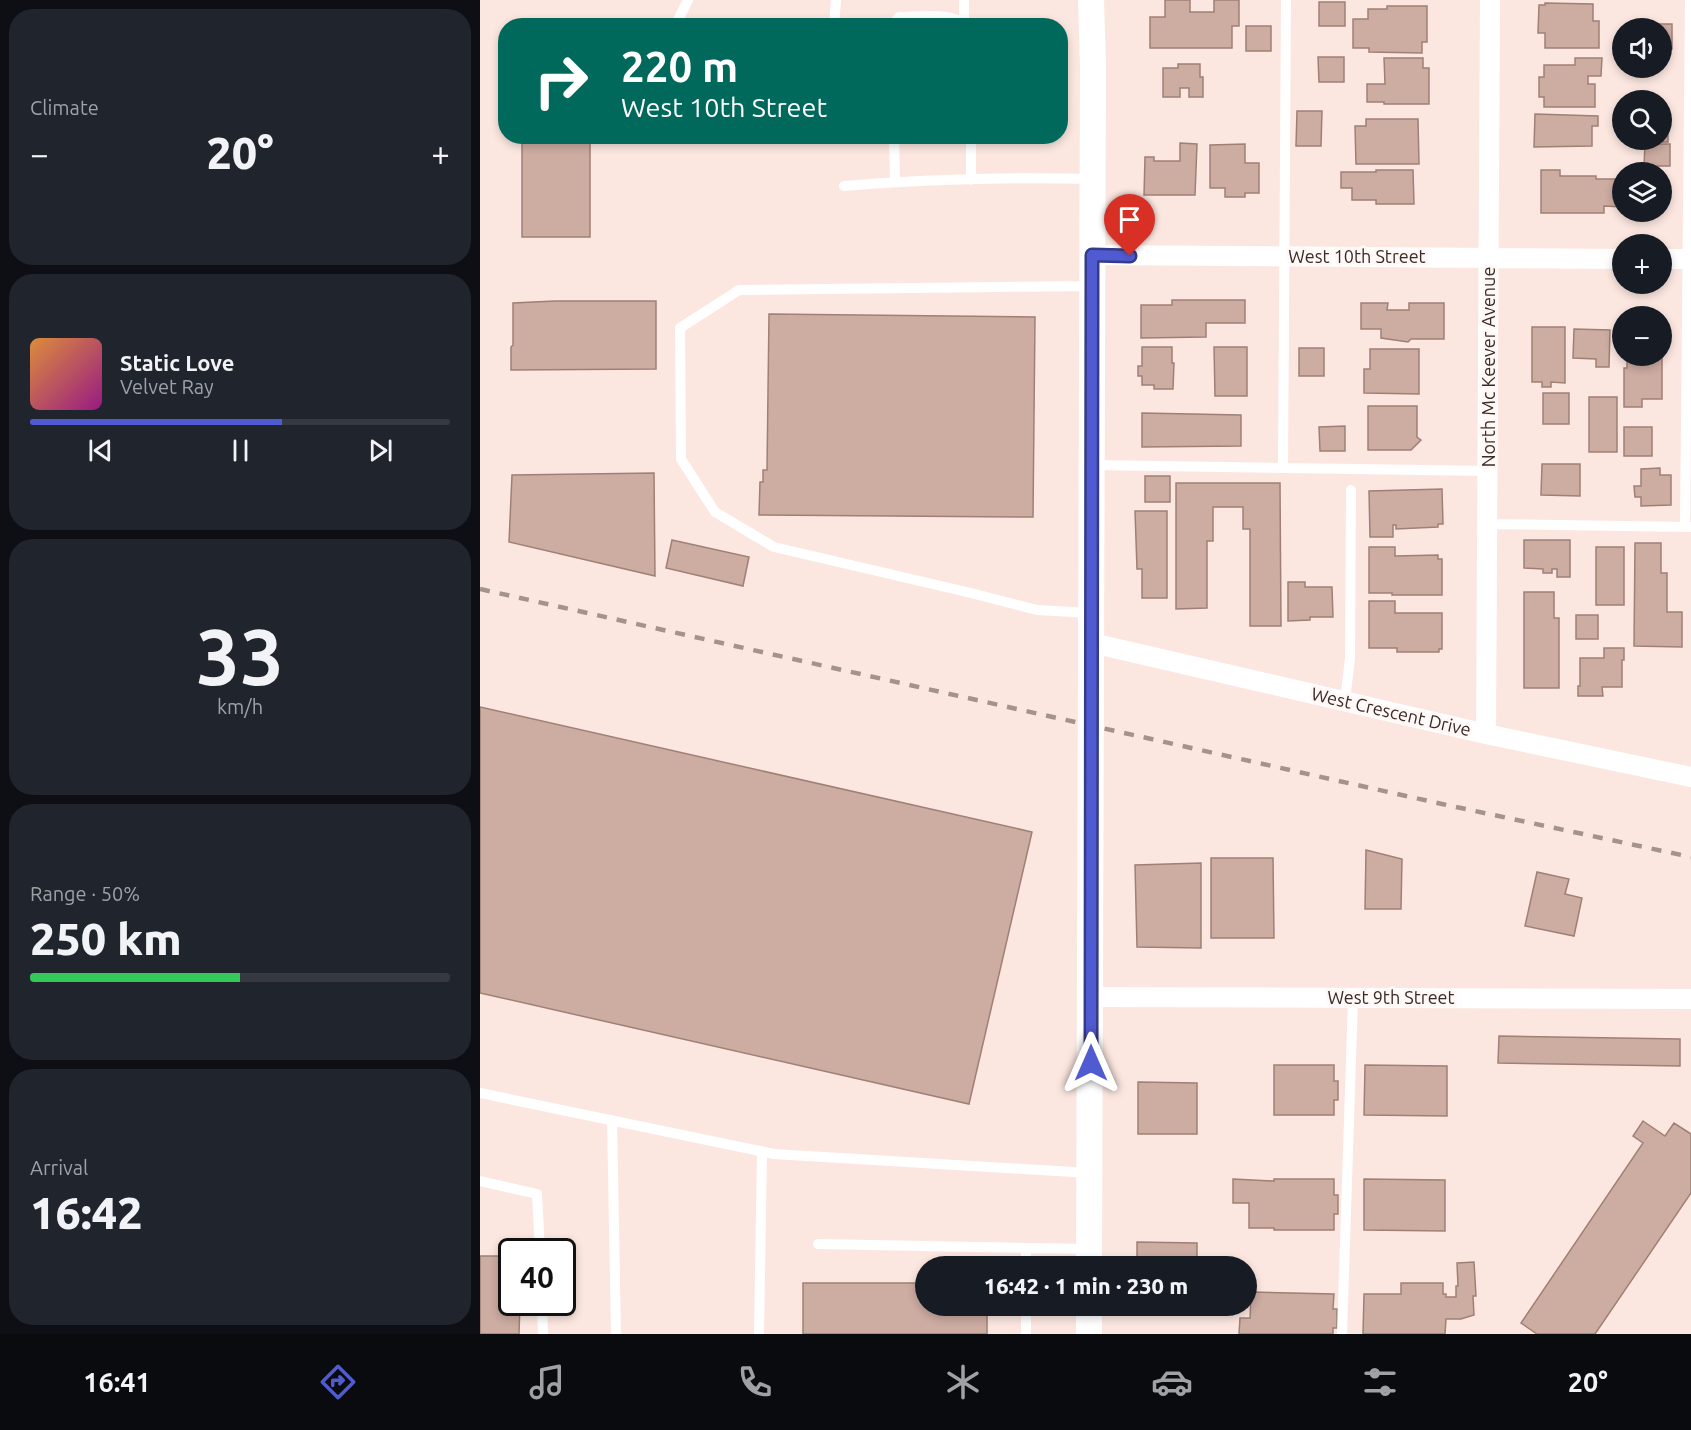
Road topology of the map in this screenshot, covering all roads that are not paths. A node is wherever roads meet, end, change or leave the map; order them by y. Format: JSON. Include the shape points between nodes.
{"nodes":[{"id":1,"x":688,"y":0,"type":"edge"},
{"id":2,"x":836,"y":0,"type":"edge"},
{"id":3,"x":964,"y":0,"type":"edge"},
{"id":4,"x":1091,"y":0,"type":"edge"},
{"id":5,"x":1286,"y":0,"type":"edge"},
{"id":6,"x":1490,"y":0,"type":"edge"},
{"id":7,"x":1690,"y":0,"type":"edge"},
{"id":8,"x":679,"y":18,"type":"edge"},
{"id":9,"x":835,"y":18,"type":"edge"},
{"id":10,"x":898,"y":18,"type":"edge"},
{"id":11,"x":955,"y":18,"type":"edge"},
{"id":12,"x":965,"y":18,"type":"edge"},
{"id":13,"x":894,"y":144,"type":"edge"},
{"id":14,"x":971,"y":144,"type":"edge"},
{"id":15,"x":1092,"y":178,"type":"junction"},
{"id":16,"x":971,"y":180,"type":"junction"},
{"id":17,"x":895,"y":182,"type":"junction"},
{"id":18,"x":844,"y":186,"type":"dead end"},
{"id":19,"x":1092,"y":255,"type":"junction"},
{"id":20,"x":1284,"y":257,"type":"junction"},
{"id":21,"x":1490,"y":258,"type":"junction"},
{"id":22,"x":1612,"y":259,"type":"edge"},
{"id":23,"x":1672,"y":259,"type":"edge"},
{"id":24,"x":1689,"y":259,"type":"edge"},
{"id":25,"x":1092,"y":286,"type":"junction"},
{"id":26,"x":1091,"y":465,"type":"junction"},
{"id":27,"x":1283,"y":467,"type":"junction"},
{"id":28,"x":1488,"y":471,"type":"junction"},
{"id":29,"x":1352,"y":490,"type":"dead end"},
{"id":30,"x":1488,"y":524,"type":"junction"},
{"id":31,"x":1688,"y":526,"type":"edge"},
{"id":32,"x":1092,"y":612,"type":"junction"},
{"id":33,"x":1092,"y":643,"type":"junction"},
{"id":34,"x":1345,"y":701,"type":"junction"},
{"id":35,"x":1486,"y":734,"type":"junction"},
{"id":36,"x":1691,"y":777,"type":"edge"},
{"id":37,"x":1091,"y":997,"type":"junction"},
{"id":38,"x":1353,"y":998,"type":"junction"},
{"id":39,"x":1691,"y":999,"type":"edge"},
{"id":40,"x":480,"y":1093,"type":"edge"},
{"id":41,"x":612,"y":1120,"type":"junction"},
{"id":42,"x":762,"y":1151,"type":"junction"},
{"id":43,"x":1090,"y":1173,"type":"junction"},
{"id":44,"x":480,"y":1181,"type":"edge"},
{"id":45,"x":539,"y":1238,"type":"edge"},
{"id":46,"x":818,"y":1244,"type":"dead end"},
{"id":47,"x":1026,"y":1248,"type":"junction"},
{"id":48,"x":1026,"y":1256,"type":"edge"},
{"id":49,"x":1077,"y":1256,"type":"edge"},
{"id":50,"x":1090,"y":1256,"type":"edge"},
{"id":51,"x":542,"y":1316,"type":"edge"},
{"id":52,"x":1026,"y":1316,"type":"edge"},
{"id":53,"x":1089,"y":1316,"type":"edge"},
{"id":54,"x":543,"y":1334,"type":"edge"},
{"id":55,"x":616,"y":1334,"type":"edge"},
{"id":56,"x":759,"y":1334,"type":"edge"},
{"id":57,"x":1026,"y":1334,"type":"edge"},
{"id":58,"x":1089,"y":1334,"type":"edge"},
{"id":59,"x":1342,"y":1334,"type":"edge"}],
"edges":[{"from":1,"to":8,"type":"lane"},
{"from":2,"to":9,"type":"lane"},
{"from":3,"to":12,"type":"lane"},
{"from":4,"to":15,"type":"street"},
{"from":5,"to":20,"type":"lane"},
{"from":6,"to":21,"type":"street","name":"North Mc Keever Avenue"},
{"from":7,"to":24,"type":"lane"},
{"from":10,"to":11,"type":"lane"},
{"from":13,"to":17,"type":"lane"},
{"from":14,"to":16,"type":"lane"},
{"from":15,"to":16,"type":"lane"},
{"from":15,"to":19,"type":"street"},
{"from":16,"to":17,"type":"lane"},
{"from":17,"to":18,"type":"lane"},
{"from":19,"to":20,"type":"street","name":"West 10th Street"},
{"from":19,"to":25,"type":"street"},
{"from":20,"to":21,"type":"street","name":"West 10th Street"},
{"from":20,"to":27,"type":"lane"},
{"from":21,"to":22,"type":"street","name":"West 10th Street"},
{"from":21,"to":28,"type":"street","name":"North Mc Keever Avenue"},
{"from":23,"to":24,"type":"street"},
{"from":24,"to":31,"type":"lane"},
{"from":25,"to":26,"type":"street"},
{"from":25,"to":32,"type":"lane","via":[[739,290],[680,328],[680,340],[681,459],[715,512],[774,547],[1037,610]]},
{"from":26,"to":27,"type":"lane"},
{"from":26,"to":32,"type":"street"},
{"from":27,"to":28,"type":"lane"},
{"from":28,"to":30,"type":"street","name":"North Mc Keever Avenue"},
{"from":29,"to":34,"type":"lane","via":[[1350,658]]},
{"from":30,"to":31,"type":"lane"},
{"from":30,"to":35,"type":"street","name":"North Mc Keever Avenue"},
{"from":32,"to":33,"type":"street"},
{"from":33,"to":34,"type":"street","name":"West Crescent Drive"},
{"from":33,"to":37,"type":"street"},
{"from":34,"to":35,"type":"street","name":"West Crescent Drive"},
{"from":35,"to":36,"type":"street","name":"West Crescent Drive"},
{"from":37,"to":38,"type":"street","name":"West 9th Street"},
{"from":37,"to":43,"type":"street"},
{"from":38,"to":39,"type":"street","name":"West 9th Street"},
{"from":38,"to":59,"type":"lane"},
{"from":40,"to":41,"type":"lane"},
{"from":41,"to":42,"type":"lane"},
{"from":41,"to":55,"type":"lane"},
{"from":42,"to":43,"type":"lane"},
{"from":42,"to":56,"type":"lane"},
{"from":43,"to":50,"type":"street"},
{"from":44,"to":45,"type":"lane","via":[[537,1194]]},
{"from":46,"to":47,"type":"lane"},
{"from":47,"to":48,"type":"lane"},
{"from":47,"to":49,"type":"lane"},
{"from":51,"to":54,"type":"lane"},
{"from":52,"to":57,"type":"lane"},
{"from":53,"to":58,"type":"street"}]}
